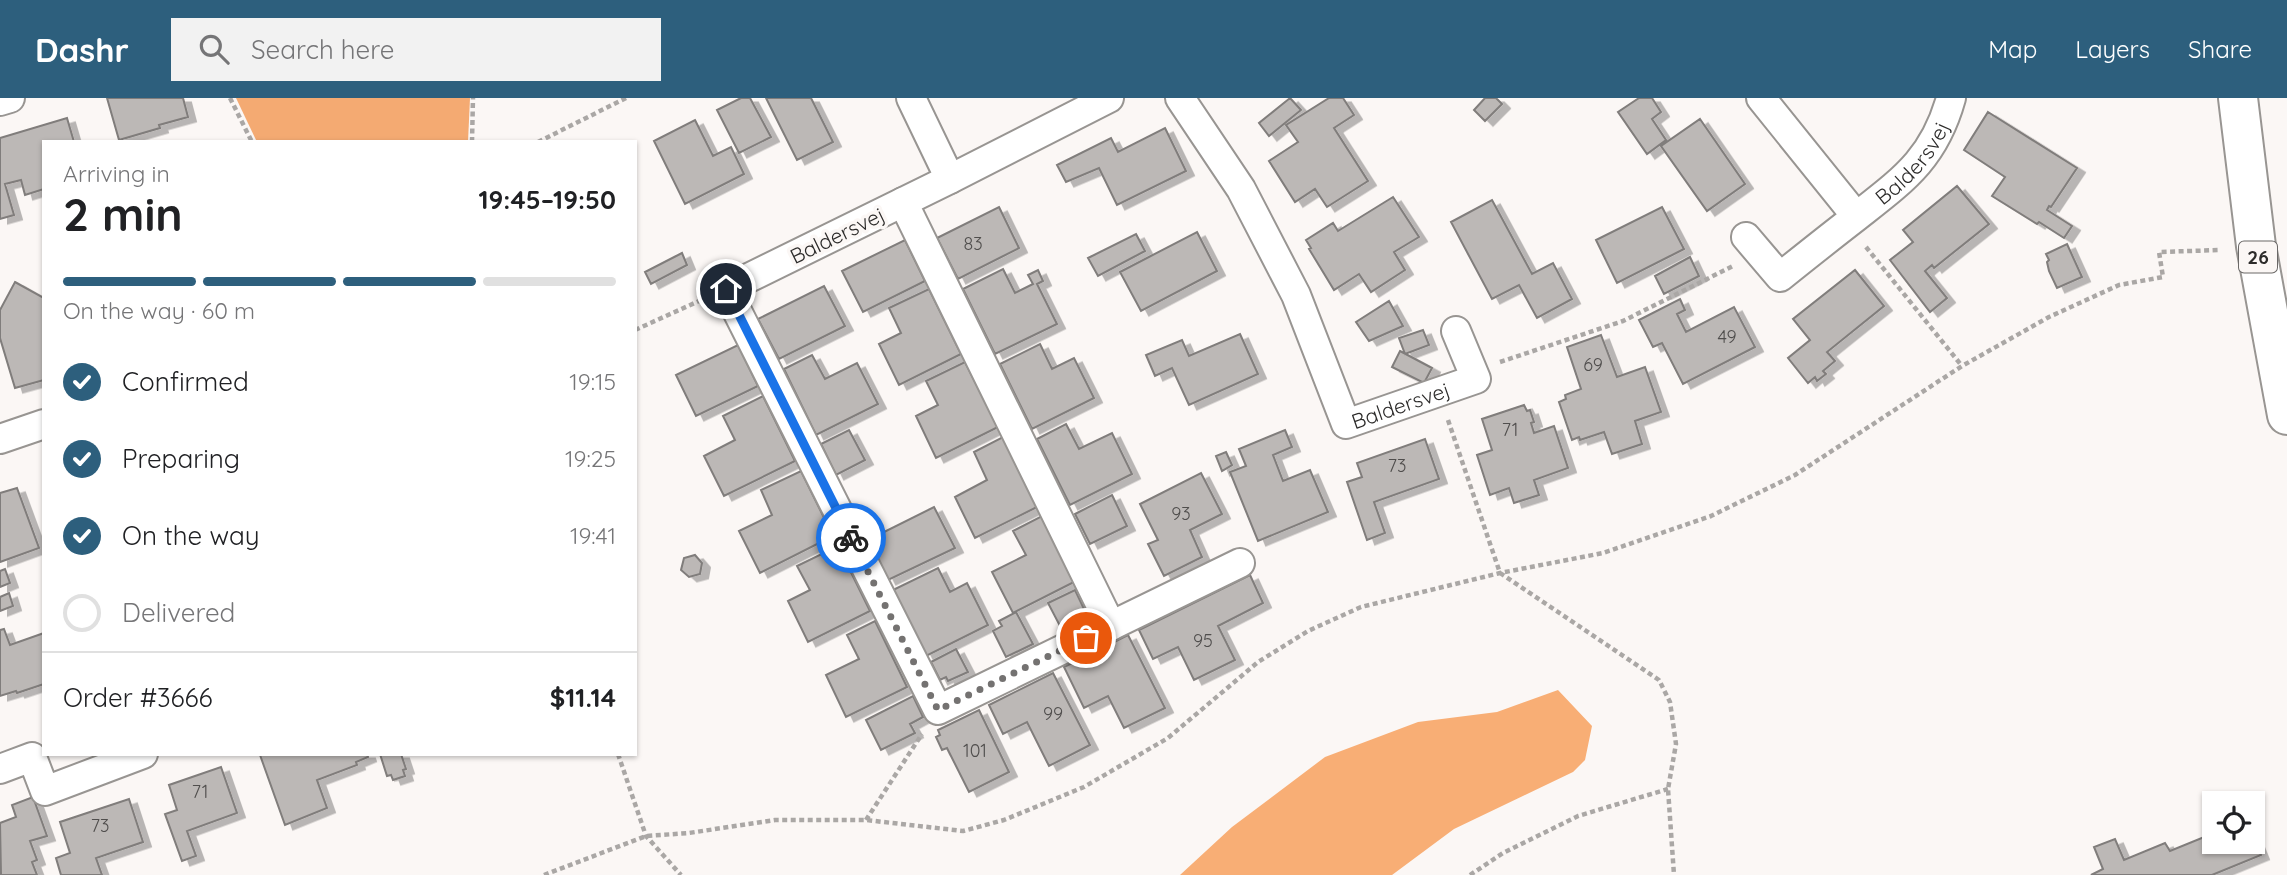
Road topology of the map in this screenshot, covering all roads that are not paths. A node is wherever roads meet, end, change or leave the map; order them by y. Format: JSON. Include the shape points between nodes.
{"nodes":[{"id":1,"x":10,"y":98,"type":"edge"},
{"id":2,"x":911,"y":98,"type":"edge"},
{"id":3,"x":1109,"y":98,"type":"edge"},
{"id":4,"x":1180,"y":98,"type":"edge"},
{"id":5,"x":1761,"y":98,"type":"edge"},
{"id":6,"x":1951,"y":98,"type":"edge"},
{"id":7,"x":2238,"y":98,"type":"edge"},
{"id":8,"x":0,"y":101,"type":"edge"},
{"id":9,"x":950,"y":179,"type":"junction"},
{"id":10,"x":904,"y":202,"type":"junction"},
{"id":11,"x":1856,"y":216,"type":"junction"},
{"id":12,"x":1753,"y":245,"type":"road end"},
{"id":13,"x":1456,"y":331,"type":"dead end"},
{"id":14,"x":2287,"y":415,"type":"edge"},
{"id":15,"x":42,"y":425,"type":"edge"},
{"id":16,"x":0,"y":439,"type":"edge"},
{"id":17,"x":1240,"y":563,"type":"dead end"},
{"id":18,"x":1111,"y":626,"type":"junction"},
{"id":19,"x":138,"y":756,"type":"edge"},
{"id":20,"x":0,"y":769,"type":"edge"}],
"edges":[{"from":1,"to":8,"type":"street"},
{"from":2,"to":9,"type":"street"},
{"from":3,"to":9,"type":"street","name":"Baldersvej"},
{"from":4,"to":13,"type":"street","name":"Baldersvej","via":[[1241,189],[1296,295],[1346,425],[1476,379]]},
{"from":5,"to":11,"type":"street","name":"Baldersvej"},
{"from":6,"to":11,"type":"street","name":"Baldersvej","via":[[1925,155],[1899,184]]},
{"from":7,"to":14,"type":"main road","number":"26","via":[[2256,246]]},
{"from":9,"to":10,"type":"street","name":"Baldersvej"},
{"from":10,"to":18,"type":"street","name":"Baldersvej"},
{"from":10,"to":18,"type":"street","name":"Baldersvej","via":[[726,289],[938,710]]},
{"from":11,"to":12,"type":"street","name":"Baldersvej","via":[[1780,277]]},
{"from":15,"to":16,"type":"street"},
{"from":17,"to":18,"type":"street"},
{"from":19,"to":20,"type":"street","via":[[45,791],[32,757]]}]}
